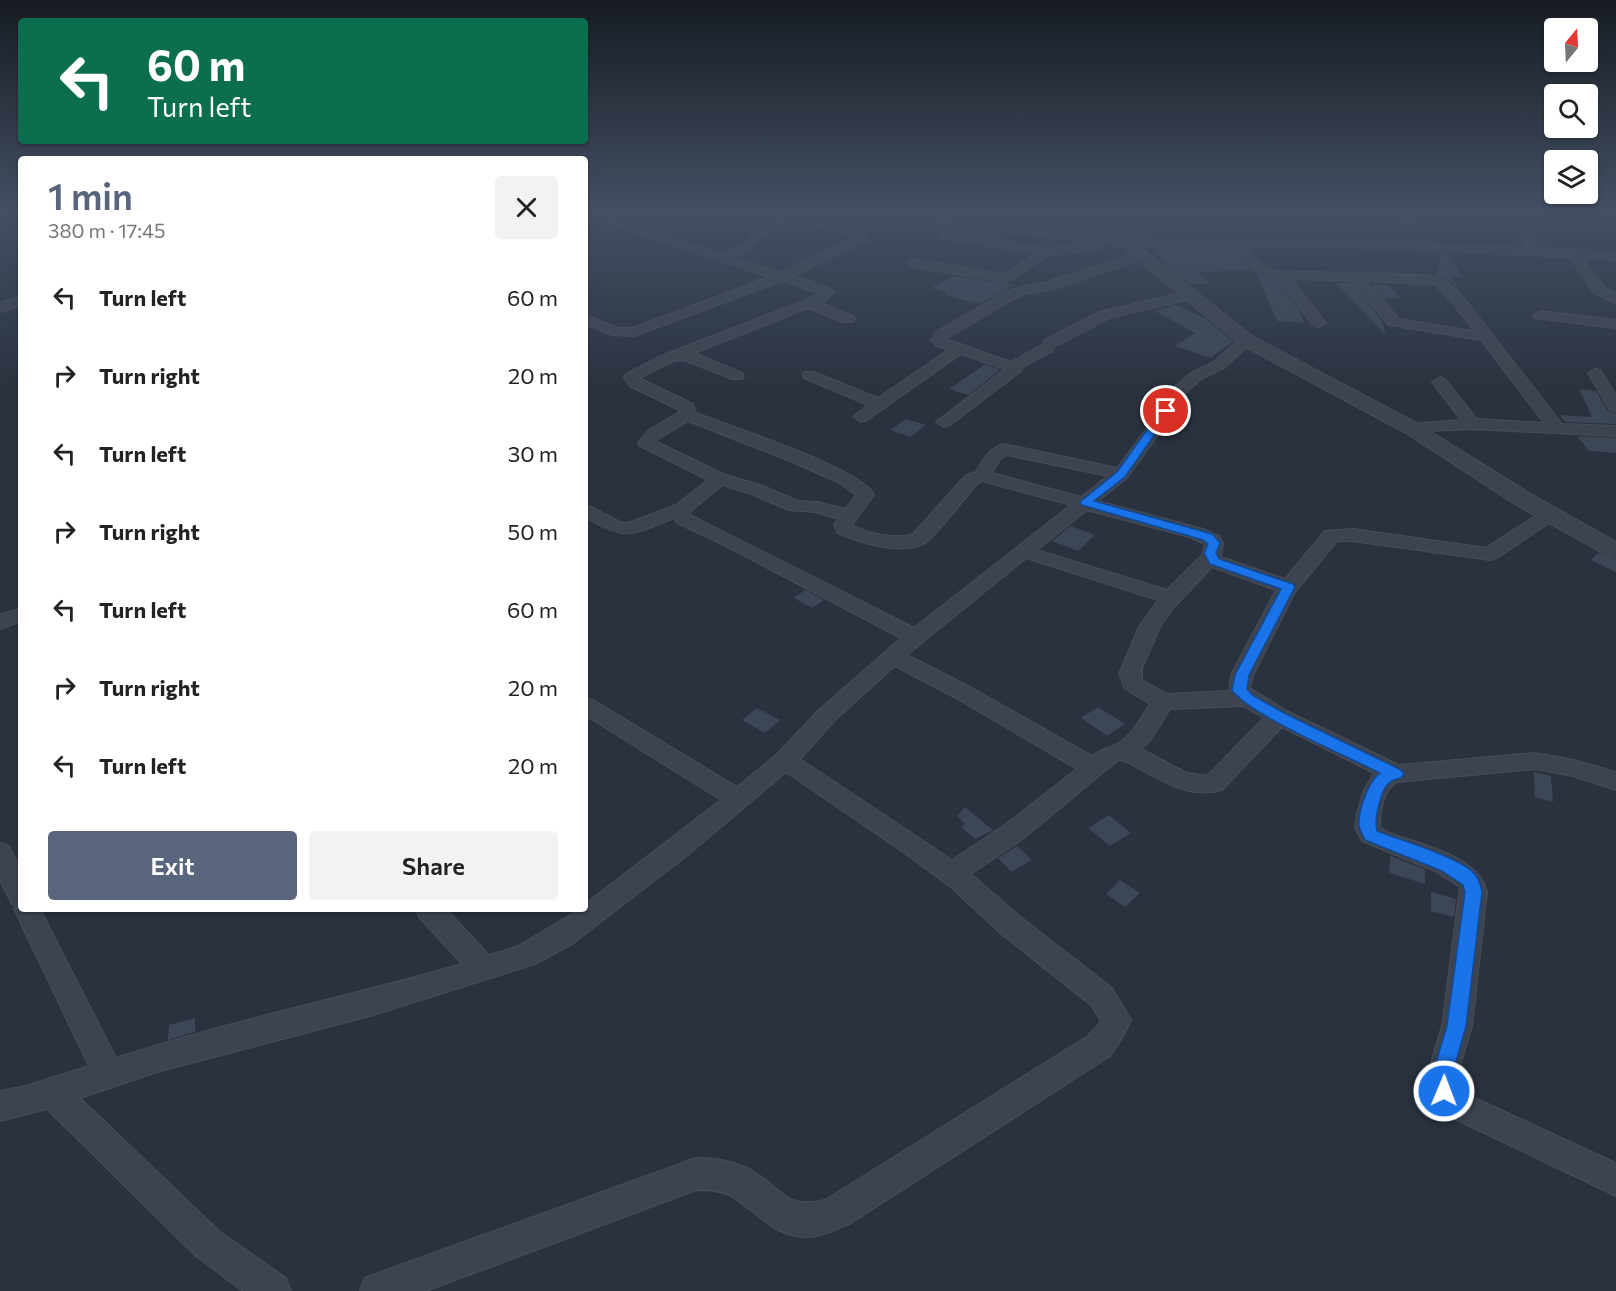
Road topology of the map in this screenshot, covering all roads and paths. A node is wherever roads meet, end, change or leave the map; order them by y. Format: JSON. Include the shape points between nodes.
{"nodes":[{"id":1,"x":765,"y":270,"type":"edge"},
{"id":2,"x":796,"y":270,"type":"edge"},
{"id":3,"x":958,"y":270,"type":"edge"},
{"id":4,"x":1019,"y":270,"type":"edge"},
{"id":5,"x":1082,"y":270,"type":"edge"},
{"id":6,"x":1160,"y":270,"type":"edge"},
{"id":7,"x":1262,"y":270,"type":"edge"},
{"id":8,"x":1585,"y":270,"type":"edge"},
{"id":9,"x":1281,"y":275,"type":"junction"},
{"id":10,"x":782,"y":276,"type":"junction"},
{"id":11,"x":1355,"y":277,"type":"junction"},
{"id":12,"x":1190,"y":295,"type":"junction"},
{"id":13,"x":1616,"y":298,"type":"edge"},
{"id":14,"x":18,"y":301,"type":"edge"},
{"id":15,"x":811,"y":302,"type":"junction"},
{"id":16,"x":0,"y":308,"type":"edge"},
{"id":17,"x":1540,"y":315,"type":"dead end"},
{"id":18,"x":848,"y":319,"type":"dead end"},
{"id":19,"x":588,"y":320,"type":"edge"},
{"id":20,"x":1319,"y":323,"type":"dead end"},
{"id":21,"x":1616,"y":324,"type":"edge"},
{"id":22,"x":1486,"y":337,"type":"junction"},
{"id":23,"x":1246,"y":340,"type":"junction"},
{"id":24,"x":959,"y":349,"type":"junction"},
{"id":25,"x":677,"y":355,"type":"junction"},
{"id":26,"x":1014,"y":366,"type":"junction"},
{"id":27,"x":1595,"y":373,"type":"dead end"},
{"id":28,"x":809,"y":375,"type":"dead end"},
{"id":29,"x":737,"y":376,"type":"dead end"},
{"id":30,"x":1440,"y":382,"type":"dead end"},
{"id":31,"x":880,"y":404,"type":"junction"},
{"id":32,"x":1616,"y":407,"type":"edge"},
{"id":33,"x":687,"y":415,"type":"junction"},
{"id":34,"x":861,"y":417,"type":"dead end"},
{"id":35,"x":944,"y":422,"type":"dead end"},
{"id":36,"x":1472,"y":424,"type":"junction"},
{"id":37,"x":1557,"y":428,"type":"junction"},
{"id":38,"x":1413,"y":429,"type":"junction"},
{"id":39,"x":1616,"y":431,"type":"edge"},
{"id":40,"x":1121,"y":474,"type":"junction"},
{"id":41,"x":982,"y":476,"type":"junction"},
{"id":42,"x":717,"y":478,"type":"junction"},
{"id":43,"x":1086,"y":502,"type":"junction"},
{"id":44,"x":682,"y":509,"type":"junction"},
{"id":45,"x":588,"y":511,"type":"edge"},
{"id":46,"x":1549,"y":515,"type":"junction"},
{"id":47,"x":849,"y":516,"type":"junction"},
{"id":48,"x":1616,"y":550,"type":"edge"},
{"id":49,"x":1022,"y":551,"type":"junction"},
{"id":50,"x":1210,"y":557,"type":"junction"},
{"id":51,"x":1288,"y":587,"type":"junction"},
{"id":52,"x":1169,"y":597,"type":"junction"},
{"id":53,"x":18,"y":615,"type":"edge"},
{"id":54,"x":0,"y":623,"type":"edge"},
{"id":55,"x":916,"y":637,"type":"junction"},
{"id":56,"x":892,"y":656,"type":"junction"},
{"id":57,"x":1247,"y":698,"type":"junction"},
{"id":58,"x":1163,"y":702,"type":"junction"},
{"id":59,"x":588,"y":707,"type":"edge"},
{"id":60,"x":1279,"y":716,"type":"junction"},
{"id":61,"x":1124,"y":751,"type":"junction"},
{"id":62,"x":785,"y":760,"type":"junction"},
{"id":63,"x":1094,"y":768,"type":"junction"},
{"id":64,"x":1396,"y":774,"type":"junction"},
{"id":65,"x":1616,"y":781,"type":"edge"},
{"id":66,"x":738,"y":799,"type":"junction"},
{"id":67,"x":0,"y":853,"type":"edge"},
{"id":68,"x":951,"y":874,"type":"junction"},
{"id":69,"x":18,"y":890,"type":"edge"},
{"id":70,"x":28,"y":912,"type":"edge"},
{"id":71,"x":432,"y":912,"type":"edge"},
{"id":72,"x":484,"y":969,"type":"junction"},
{"id":73,"x":108,"y":1074,"type":"junction"},
{"id":74,"x":53,"y":1093,"type":"junction"},
{"id":75,"x":0,"y":1106,"type":"edge"},
{"id":76,"x":1616,"y":1180,"type":"edge"},
{"id":77,"x":273,"y":1291,"type":"edge"},
{"id":78,"x":378,"y":1291,"type":"edge"}],
"edges":[{"from":1,"to":10,"type":"street"},
{"from":2,"to":10,"type":"street"},
{"from":3,"to":4,"type":"street","via":[[1007,278]]},
{"from":5,"to":24,"type":"street","via":[[1046,287],[1008,296],[939,337],[942,343]]},
{"from":6,"to":12,"type":"street"},
{"from":7,"to":9,"type":"street"},
{"from":8,"to":13,"type":"street","via":[[1599,290]]},
{"from":9,"to":11,"type":"street"},
{"from":9,"to":20,"type":"street"},
{"from":10,"to":15,"type":"street","via":[[827,293]]},
{"from":10,"to":19,"type":"street","via":[[629,333]]},
{"from":11,"to":22,"type":"street","via":[[1394,322]]},
{"from":11,"to":22,"type":"street","via":[[1440,282]]},
{"from":12,"to":23,"type":"street"},
{"from":12,"to":26,"type":"street","via":[[1104,315]]},
{"from":14,"to":16,"type":"street"},
{"from":15,"to":18,"type":"street"},
{"from":15,"to":25,"type":"street"},
{"from":17,"to":21,"type":"street"},
{"from":22,"to":37,"type":"street"},
{"from":23,"to":38,"type":"street"},
{"from":23,"to":40,"type":"street","via":[[1219,365],[1196,376],[1176,393]]},
{"from":24,"to":26,"type":"street"},
{"from":24,"to":31,"type":"street"},
{"from":25,"to":29,"type":"street","via":[[692,357]]},
{"from":25,"to":33,"type":"street","via":[[631,377],[635,383],[687,407]]},
{"from":26,"to":35,"type":"street","via":[[1013,371]]},
{"from":27,"to":32,"type":"street"},
{"from":28,"to":31,"type":"street"},
{"from":30,"to":36,"type":"street"},
{"from":31,"to":34,"type":"street"},
{"from":33,"to":42,"type":"street","via":[[646,443]]},
{"from":33,"to":47,"type":"street","via":[[856,485],[865,495]]},
{"from":36,"to":37,"type":"street"},
{"from":36,"to":38,"type":"street"},
{"from":37,"to":39,"type":"street"},
{"from":38,"to":46,"type":"street"},
{"from":40,"to":41,"type":"street","via":[[1004,449],[995,455]]},
{"from":40,"to":43,"type":"street"},
{"from":41,"to":43,"type":"street"},
{"from":41,"to":47,"type":"street","via":[[972,479],[914,541],[850,532],[843,525]]},
{"from":42,"to":44,"type":"street"},
{"from":42,"to":47,"type":"street","via":[[795,506],[817,507]]},
{"from":43,"to":49,"type":"street"},
{"from":43,"to":50,"type":"street","via":[[1207,537],[1214,543]]},
{"from":44,"to":45,"type":"street","via":[[629,530]]},
{"from":44,"to":55,"type":"street","via":[[683,519]]},
{"from":46,"to":48,"type":"street"},
{"from":46,"to":51,"type":"street","via":[[1490,554],[1332,535]]},
{"from":49,"to":52,"type":"street"},
{"from":49,"to":55,"type":"street"},
{"from":50,"to":51,"type":"street"},
{"from":50,"to":52,"type":"street"},
{"from":51,"to":57,"type":"street","via":[[1242,675],[1239,690]]},
{"from":52,"to":58,"type":"street","via":[[1143,635],[1130,675],[1133,684]]},
{"from":53,"to":54,"type":"street"},
{"from":55,"to":56,"type":"street"},
{"from":56,"to":62,"type":"street"},
{"from":56,"to":63,"type":"street"},
{"from":57,"to":58,"type":"street"},
{"from":57,"to":60,"type":"street"},
{"from":58,"to":61,"type":"street","via":[[1142,735]]},
{"from":59,"to":66,"type":"street"},
{"from":60,"to":61,"type":"street","via":[[1214,784],[1186,782]]},
{"from":60,"to":64,"type":"street"},
{"from":61,"to":63,"type":"street","via":[[1111,754]]},
{"from":62,"to":66,"type":"street"},
{"from":62,"to":68,"type":"street"},
{"from":63,"to":68,"type":"street","via":[[1015,831]]},
{"from":64,"to":65,"type":"street","via":[[1535,761]]},
{"from":64,"to":76,"type":"street","via":[[1380,783],[1368,815],[1371,835],[1462,873],[1474,892],[1457,1026],[1441,1079],[1444,1091],[1466,1109]]},
{"from":66,"to":72,"type":"street","via":[[562,936],[525,956]]},
{"from":67,"to":69,"type":"street"},
{"from":68,"to":78,"type":"street","via":[[1102,997],[1116,1020],[1099,1046],[818,1220],[786,1218],[738,1181],[696,1173]]},
{"from":70,"to":73,"type":"street"},
{"from":71,"to":72,"type":"street"},
{"from":72,"to":73,"type":"street"},
{"from":73,"to":74,"type":"street"},
{"from":74,"to":75,"type":"street"},
{"from":74,"to":77,"type":"street","via":[[208,1244]]}]}
